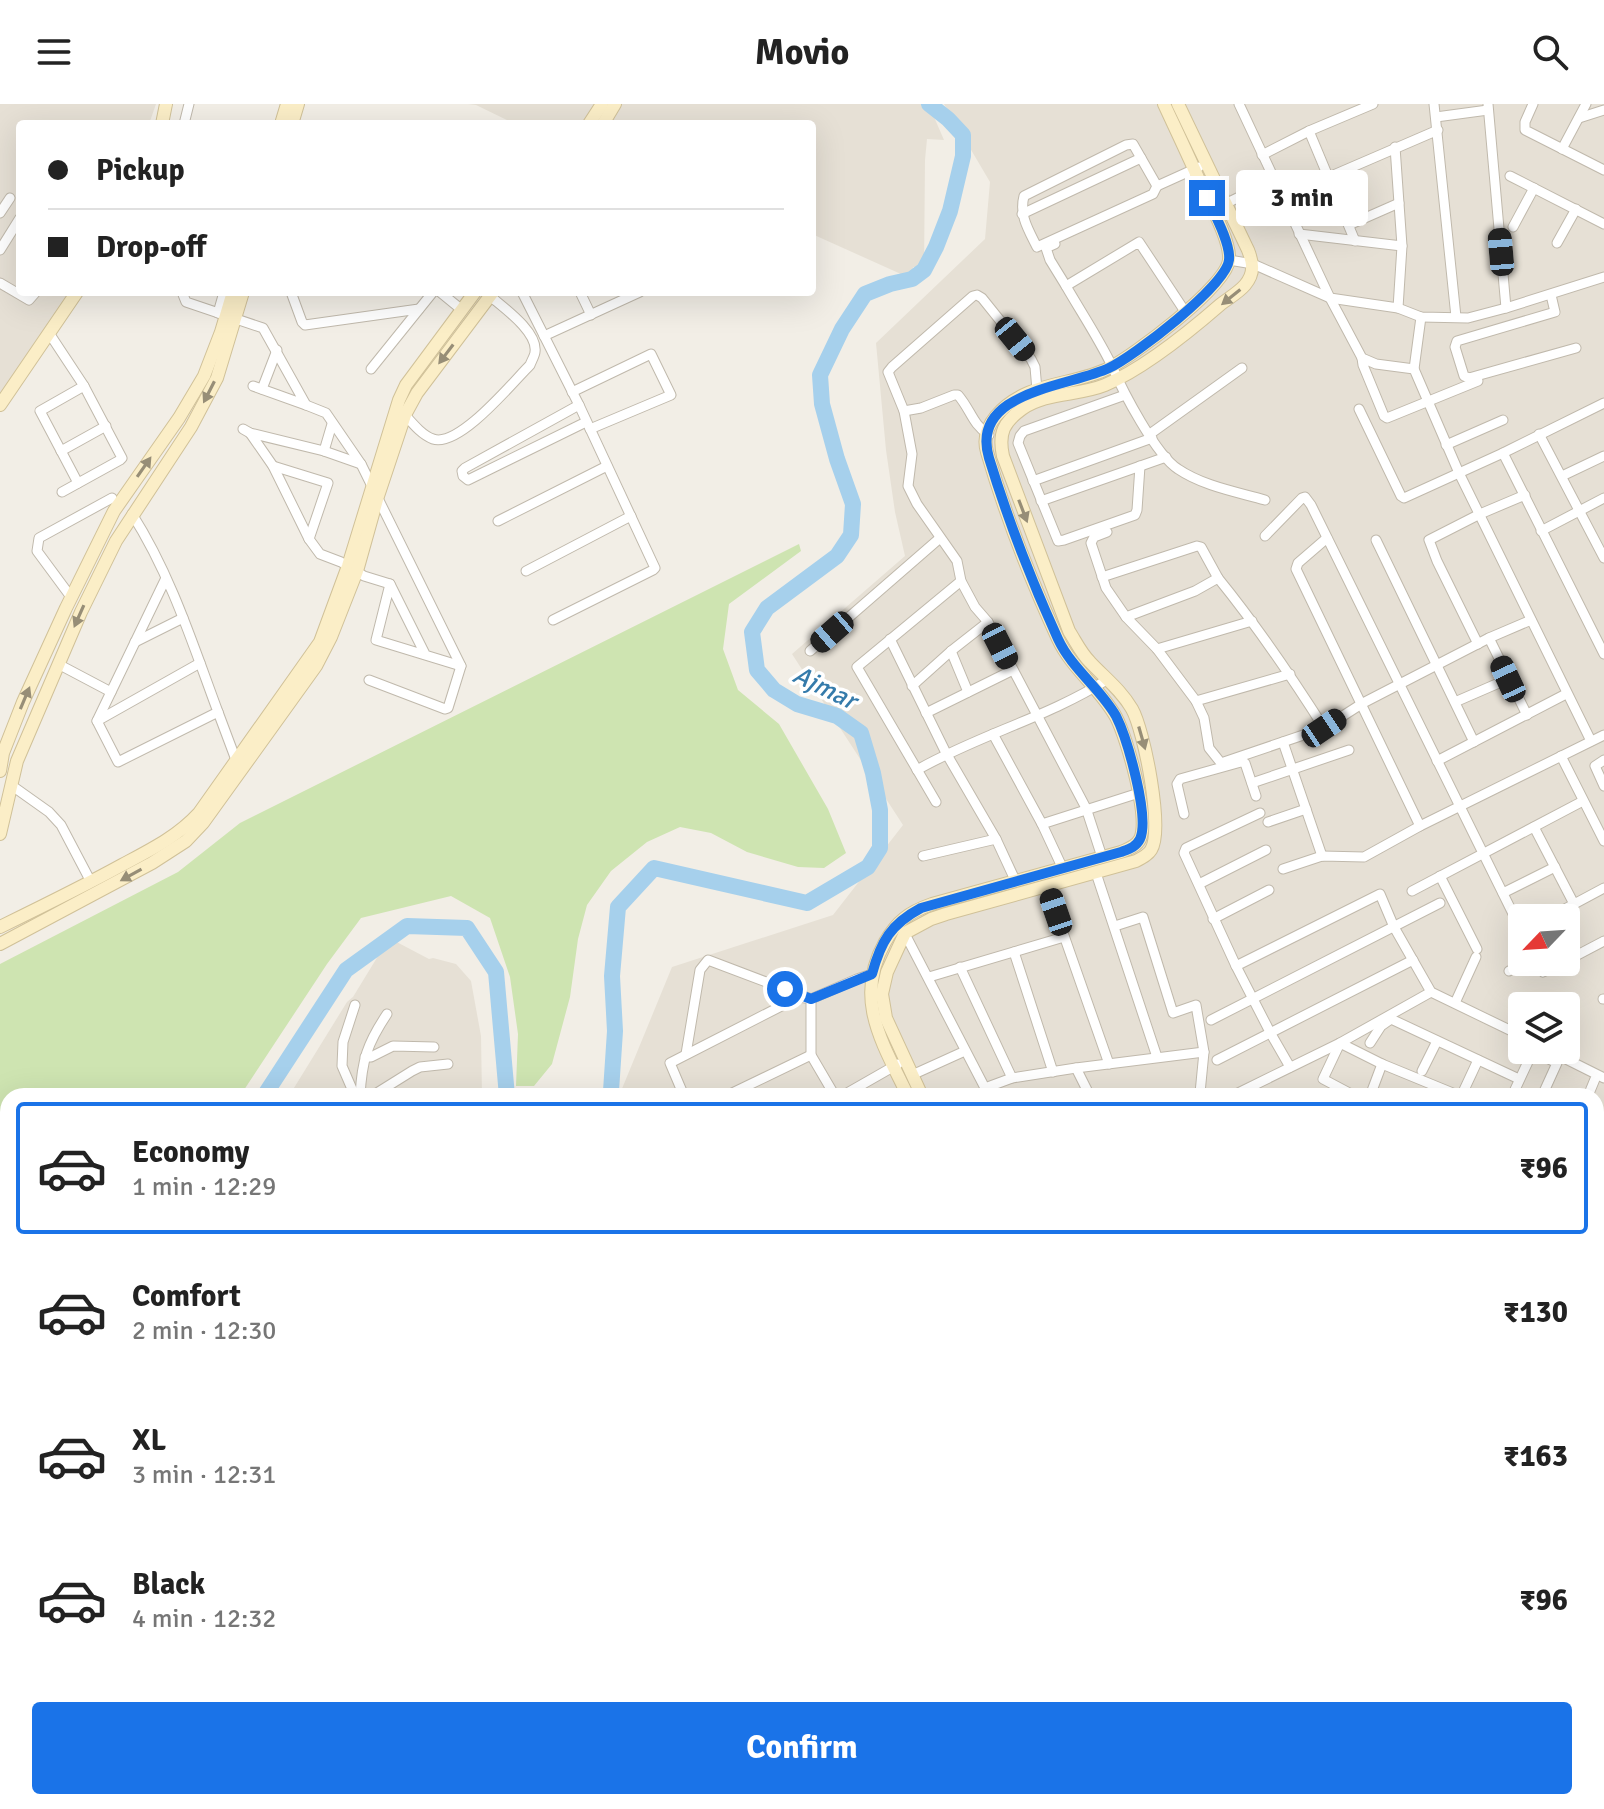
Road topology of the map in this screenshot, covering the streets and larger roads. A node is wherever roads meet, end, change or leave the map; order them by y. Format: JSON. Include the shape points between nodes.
{"nodes":[{"id":1,"x":1164,"y":104,"type":"edge"},
{"id":2,"x":1178,"y":104,"type":"edge"},
{"id":3,"x":1254,"y":104,"type":"edge"},
{"id":4,"x":1373,"y":104,"type":"edge"},
{"id":5,"x":1434,"y":104,"type":"edge"},
{"id":6,"x":1523,"y":104,"type":"edge"},
{"id":7,"x":1533,"y":104,"type":"edge"},
{"id":8,"x":1586,"y":104,"type":"edge"},
{"id":9,"x":1240,"y":107,"type":"edge"},
{"id":10,"x":1488,"y":107,"type":"edge"},
{"id":11,"x":1604,"y":110,"type":"edge"},
{"id":12,"x":1436,"y":117,"type":"junction"},
{"id":13,"x":1579,"y":118,"type":"junction"},
{"id":14,"x":1525,"y":122,"type":"junction"},
{"id":15,"x":1438,"y":130,"type":"junction"},
{"id":16,"x":1309,"y":131,"type":"junction"},
{"id":17,"x":1395,"y":147,"type":"junction"},
{"id":18,"x":1562,"y":149,"type":"junction"},
{"id":19,"x":1262,"y":155,"type":"junction"},
{"id":20,"x":1141,"y":158,"type":"junction"},
{"id":21,"x":1604,"y":161,"type":"edge"},
{"id":22,"x":1593,"y":165,"type":"junction"},
{"id":23,"x":1200,"y":166,"type":"junction"},
{"id":24,"x":1604,"y":170,"type":"edge"},
{"id":25,"x":1510,"y":176,"type":"dead end"},
{"id":26,"x":1329,"y":177,"type":"junction"},
{"id":27,"x":1274,"y":180,"type":"junction"},
{"id":28,"x":1157,"y":186,"type":"junction"},
{"id":29,"x":1534,"y":188,"type":"junction"},
{"id":30,"x":10,"y":198,"type":"dead end"},
{"id":31,"x":1399,"y":203,"type":"junction"},
{"id":32,"x":1225,"y":204,"type":"junction"},
{"id":33,"x":1135,"y":206,"type":"dead end"},
{"id":34,"x":1576,"y":209,"type":"junction"},
{"id":35,"x":0,"y":213,"type":"edge"},
{"id":36,"x":1022,"y":214,"type":"junction"},
{"id":37,"x":16,"y":224,"type":"edge"},
{"id":38,"x":1604,"y":224,"type":"edge"},
{"id":39,"x":1349,"y":225,"type":"junction"},
{"id":40,"x":1513,"y":227,"type":"dead end"},
{"id":41,"x":1299,"y":234,"type":"junction"},
{"id":42,"x":1355,"y":241,"type":"junction"},
{"id":43,"x":1557,"y":243,"type":"dead end"},
{"id":44,"x":1402,"y":246,"type":"junction"},
{"id":45,"x":0,"y":250,"type":"edge"},
{"id":46,"x":1229,"y":260,"type":"junction"},
{"id":47,"x":1253,"y":264,"type":"junction"},
{"id":48,"x":1604,"y":277,"type":"edge"},
{"id":49,"x":1066,"y":286,"type":"junction"},
{"id":50,"x":1551,"y":295,"type":"junction"},
{"id":51,"x":74,"y":296,"type":"edge"},
{"id":52,"x":188,"y":296,"type":"edge"},
{"id":53,"x":225,"y":296,"type":"edge"},
{"id":54,"x":232,"y":296,"type":"edge"},
{"id":55,"x":240,"y":296,"type":"edge"},
{"id":56,"x":292,"y":296,"type":"edge"},
{"id":57,"x":430,"y":296,"type":"edge"},
{"id":58,"x":445,"y":296,"type":"edge"},
{"id":59,"x":472,"y":296,"type":"edge"},
{"id":60,"x":490,"y":296,"type":"edge"},
{"id":61,"x":494,"y":296,"type":"edge"},
{"id":62,"x":524,"y":296,"type":"edge"},
{"id":63,"x":582,"y":296,"type":"edge"},
{"id":64,"x":631,"y":296,"type":"edge"},
{"id":65,"x":1330,"y":298,"type":"junction"},
{"id":66,"x":1528,"y":302,"type":"junction"},
{"id":67,"x":1398,"y":308,"type":"junction"},
{"id":68,"x":1506,"y":308,"type":"junction"},
{"id":69,"x":419,"y":309,"type":"junction"},
{"id":70,"x":462,"y":310,"type":"junction"},
{"id":71,"x":1186,"y":313,"type":"junction"},
{"id":72,"x":227,"y":315,"type":"junction"},
{"id":73,"x":591,"y":315,"type":"junction"},
{"id":74,"x":1421,"y":317,"type":"junction"},
{"id":75,"x":1456,"y":317,"type":"junction"},
{"id":76,"x":1532,"y":319,"type":"junction"},
{"id":77,"x":457,"y":328,"type":"junction"},
{"id":78,"x":49,"y":333,"type":"junction"},
{"id":79,"x":544,"y":336,"type":"junction"},
{"id":80,"x":1576,"y":348,"type":"dead end"},
{"id":81,"x":277,"y":350,"type":"junction"},
{"id":82,"x":1362,"y":358,"type":"junction"},
{"id":83,"x":1242,"y":368,"type":"dead end"},
{"id":84,"x":371,"y":369,"type":"dead end"},
{"id":85,"x":1414,"y":369,"type":"junction"},
{"id":86,"x":1114,"y":373,"type":"junction"},
{"id":87,"x":1485,"y":378,"type":"dead end"},
{"id":88,"x":84,"y":386,"type":"junction"},
{"id":89,"x":572,"y":392,"type":"junction"},
{"id":90,"x":1045,"y":393,"type":"junction"},
{"id":91,"x":1125,"y":395,"type":"junction"},
{"id":92,"x":1427,"y":402,"type":"junction"},
{"id":93,"x":1604,"y":403,"type":"edge"},
{"id":94,"x":0,"y":405,"type":"edge"},
{"id":95,"x":306,"y":405,"type":"junction"},
{"id":96,"x":579,"y":405,"type":"junction"},
{"id":97,"x":1359,"y":409,"type":"dead end"},
{"id":98,"x":904,"y":411,"type":"junction"},
{"id":99,"x":405,"y":415,"type":"junction"},
{"id":100,"x":1503,"y":420,"type":"dead end"},
{"id":101,"x":332,"y":424,"type":"junction"},
{"id":102,"x":106,"y":426,"type":"junction"},
{"id":103,"x":588,"y":426,"type":"junction"},
{"id":104,"x":986,"y":434,"type":"junction"},
{"id":105,"x":1539,"y":434,"type":"junction"},
{"id":106,"x":1151,"y":436,"type":"junction"},
{"id":107,"x":1000,"y":440,"type":"junction"},
{"id":108,"x":1446,"y":445,"type":"junction"},
{"id":109,"x":61,"y":451,"type":"junction"},
{"id":110,"x":324,"y":451,"type":"junction"},
{"id":111,"x":1503,"y":453,"type":"junction"},
{"id":112,"x":1604,"y":456,"type":"edge"},
{"id":113,"x":1166,"y":457,"type":"junction"},
{"id":114,"x":361,"y":464,"type":"junction"},
{"id":115,"x":273,"y":466,"type":"junction"},
{"id":116,"x":607,"y":466,"type":"junction"},
{"id":117,"x":1140,"y":466,"type":"junction"},
{"id":118,"x":1459,"y":473,"type":"junction"},
{"id":119,"x":1562,"y":476,"type":"junction"},
{"id":120,"x":1033,"y":481,"type":"junction"},
{"id":121,"x":78,"y":483,"type":"junction"},
{"id":122,"x":375,"y":490,"type":"junction"},
{"id":123,"x":62,"y":492,"type":"dead end"},
{"id":124,"x":1525,"y":495,"type":"junction"},
{"id":125,"x":112,"y":498,"type":"dead end"},
{"id":126,"x":1604,"y":498,"type":"edge"},
{"id":127,"x":1265,"y":500,"type":"dead end"},
{"id":128,"x":1041,"y":501,"type":"junction"},
{"id":129,"x":1579,"y":510,"type":"junction"},
{"id":130,"x":132,"y":514,"type":"junction"},
{"id":131,"x":1480,"y":514,"type":"junction"},
{"id":132,"x":631,"y":516,"type":"junction"},
{"id":133,"x":498,"y":521,"type":"dead end"},
{"id":134,"x":1541,"y":531,"type":"junction"},
{"id":135,"x":1107,"y":532,"type":"dead end"},
{"id":136,"x":1265,"y":536,"type":"dead end"},
{"id":137,"x":940,"y":538,"type":"junction"},
{"id":138,"x":1327,"y":538,"type":"junction"},
{"id":139,"x":309,"y":539,"type":"junction"},
{"id":140,"x":1376,"y":540,"type":"dead end"},
{"id":141,"x":1601,"y":545,"type":"edge"},
{"id":142,"x":1604,"y":558,"type":"edge"},
{"id":143,"x":352,"y":569,"type":"junction"},
{"id":144,"x":526,"y":571,"type":"dead end"},
{"id":145,"x":1102,"y":577,"type":"junction"},
{"id":146,"x":166,"y":578,"type":"junction"},
{"id":147,"x":1218,"y":578,"type":"junction"},
{"id":148,"x":961,"y":581,"type":"junction"},
{"id":149,"x":390,"y":584,"type":"junction"},
{"id":150,"x":71,"y":597,"type":"junction"},
{"id":151,"x":1126,"y":617,"type":"junction"},
{"id":152,"x":183,"y":618,"type":"junction"},
{"id":153,"x":553,"y":620,"type":"dead end"},
{"id":154,"x":1531,"y":620,"type":"junction"},
{"id":155,"x":1252,"y":621,"type":"junction"},
{"id":156,"x":988,"y":622,"type":"junction"},
{"id":157,"x":1489,"y":638,"type":"junction"},
{"id":158,"x":890,"y":639,"type":"junction"},
{"id":159,"x":135,"y":642,"type":"junction"},
{"id":160,"x":1478,"y":644,"type":"junction"},
{"id":161,"x":1157,"y":649,"type":"junction"},
{"id":162,"x":810,"y":651,"type":"dead end"},
{"id":163,"x":951,"y":651,"type":"junction"},
{"id":164,"x":425,"y":654,"type":"junction"},
{"id":165,"x":1604,"y":654,"type":"edge"},
{"id":166,"x":200,"y":663,"type":"junction"},
{"id":167,"x":58,"y":664,"type":"junction"},
{"id":168,"x":1438,"y":665,"type":"junction"},
{"id":169,"x":461,"y":666,"type":"junction"},
{"id":170,"x":1013,"y":670,"type":"junction"},
{"id":171,"x":1290,"y":674,"type":"junction"},
{"id":172,"x":1108,"y":679,"type":"junction"},
{"id":173,"x":1508,"y":679,"type":"junction"},
{"id":174,"x":369,"y":680,"type":"dead end"},
{"id":175,"x":1399,"y":684,"type":"junction"},
{"id":176,"x":912,"y":686,"type":"junction"},
{"id":177,"x":1094,"y":688,"type":"junction"},
{"id":178,"x":111,"y":692,"type":"junction"},
{"id":179,"x":968,"y":692,"type":"junction"},
{"id":180,"x":1566,"y":694,"type":"junction"},
{"id":181,"x":1196,"y":701,"type":"junction"},
{"id":182,"x":1455,"y":702,"type":"junction"},
{"id":183,"x":1363,"y":703,"type":"junction"},
{"id":184,"x":218,"y":712,"type":"junction"},
{"id":185,"x":926,"y":713,"type":"junction"},
{"id":186,"x":1036,"y":715,"type":"junction"},
{"id":187,"x":1527,"y":715,"type":"junction"},
{"id":188,"x":97,"y":721,"type":"junction"},
{"id":189,"x":1324,"y":728,"type":"junction"},
{"id":190,"x":993,"y":734,"type":"junction"},
{"id":191,"x":1604,"y":735,"type":"edge"},
{"id":192,"x":1591,"y":741,"type":"junction"},
{"id":193,"x":1283,"y":742,"type":"junction"},
{"id":194,"x":1474,"y":742,"type":"junction"},
{"id":195,"x":1349,"y":750,"type":"dead end"},
{"id":196,"x":2,"y":752,"type":"edge"},
{"id":197,"x":946,"y":753,"type":"junction"},
{"id":198,"x":1561,"y":756,"type":"junction"},
{"id":199,"x":236,"y":760,"type":"junction"},
{"id":200,"x":1604,"y":760,"type":"edge"},
{"id":201,"x":17,"y":761,"type":"junction"},
{"id":202,"x":1437,"y":761,"type":"junction"},
{"id":203,"x":1292,"y":769,"type":"junction"},
{"id":204,"x":917,"y":770,"type":"junction"},
{"id":205,"x":0,"y":771,"type":"edge"},
{"id":206,"x":1252,"y":783,"type":"junction"},
{"id":207,"x":11,"y":785,"type":"junction"},
{"id":208,"x":1604,"y":786,"type":"edge"},
{"id":209,"x":1139,"y":793,"type":"junction"},
{"id":210,"x":1256,"y":796,"type":"dead end"},
{"id":211,"x":1583,"y":801,"type":"junction"},
{"id":212,"x":936,"y":802,"type":"dead end"},
{"id":213,"x":1460,"y":806,"type":"junction"},
{"id":214,"x":1086,"y":808,"type":"junction"},
{"id":215,"x":1306,"y":809,"type":"junction"},
{"id":216,"x":1260,"y":813,"type":"dead end"},
{"id":217,"x":1184,"y":814,"type":"dead end"},
{"id":218,"x":1604,"y":814,"type":"edge"},
{"id":219,"x":1593,"y":819,"type":"junction"},
{"id":220,"x":1268,"y":822,"type":"dead end"},
{"id":221,"x":1042,"y":824,"type":"junction"},
{"id":222,"x":1420,"y":826,"type":"junction"},
{"id":223,"x":1534,"y":827,"type":"junction"},
{"id":224,"x":0,"y":834,"type":"edge"},
{"id":225,"x":996,"y":839,"type":"junction"},
{"id":226,"x":1604,"y":841,"type":"edge"},
{"id":227,"x":1266,"y":850,"type":"dead end"},
{"id":228,"x":1483,"y":853,"type":"junction"},
{"id":229,"x":923,"y":856,"type":"dead end"},
{"id":230,"x":1322,"y":856,"type":"junction"},
{"id":231,"x":1102,"y":857,"type":"junction"},
{"id":232,"x":1555,"y":867,"type":"junction"},
{"id":233,"x":1063,"y":869,"type":"junction"},
{"id":234,"x":1283,"y":869,"type":"dead end"},
{"id":235,"x":1096,"y":873,"type":"junction"},
{"id":236,"x":1440,"y":876,"type":"junction"},
{"id":237,"x":91,"y":882,"type":"junction"},
{"id":238,"x":1016,"y":882,"type":"junction"},
{"id":239,"x":1199,"y":884,"type":"junction"},
{"id":240,"x":1047,"y":887,"type":"junction"},
{"id":241,"x":1604,"y":888,"type":"edge"},
{"id":242,"x":1269,"y":890,"type":"dead end"},
{"id":243,"x":1412,"y":891,"type":"dead end"},
{"id":244,"x":1503,"y":893,"type":"junction"},
{"id":245,"x":1440,"y":903,"type":"dead end"},
{"id":246,"x":1508,"y":904,"type":"edge"},
{"id":247,"x":1574,"y":904,"type":"joint"},
{"id":248,"x":1213,"y":919,"type":"junction"},
{"id":249,"x":1115,"y":926,"type":"junction"},
{"id":250,"x":0,"y":927,"type":"edge"},
{"id":251,"x":901,"y":927,"type":"junction"},
{"id":252,"x":1394,"y":927,"type":"junction"},
{"id":253,"x":1064,"y":937,"type":"junction"},
{"id":254,"x":1604,"y":941,"type":"edge"},
{"id":255,"x":0,"y":944,"type":"edge"},
{"id":256,"x":1014,"y":952,"type":"junction"},
{"id":257,"x":1580,"y":954,"type":"edge"},
{"id":258,"x":1413,"y":960,"type":"junction"},
{"id":259,"x":1236,"y":966,"type":"junction"},
{"id":260,"x":960,"y":967,"type":"junction"},
{"id":261,"x":872,"y":974,"type":"junction"},
{"id":262,"x":929,"y":977,"type":"junction"},
{"id":263,"x":1431,"y":992,"type":"junction"},
{"id":264,"x":811,"y":999,"type":"junction"},
{"id":265,"x":1253,"y":999,"type":"junction"},
{"id":266,"x":1455,"y":1003,"type":"junction"},
{"id":267,"x":355,"y":1005,"type":"dead end"},
{"id":268,"x":387,"y":1014,"type":"dead end"},
{"id":269,"x":1211,"y":1020,"type":"dead end"},
{"id":270,"x":1508,"y":1029,"type":"edge"},
{"id":271,"x":1271,"y":1034,"type":"junction"},
{"id":272,"x":1437,"y":1041,"type":"junction"},
{"id":273,"x":1340,"y":1043,"type":"junction"},
{"id":274,"x":1370,"y":1043,"type":"dead end"},
{"id":275,"x":434,"y":1047,"type":"dead end"},
{"id":276,"x":965,"y":1051,"type":"junction"},
{"id":277,"x":1204,"y":1052,"type":"junction"},
{"id":278,"x":686,"y":1054,"type":"junction"},
{"id":279,"x":811,"y":1055,"type":"junction"},
{"id":280,"x":365,"y":1057,"type":"junction"},
{"id":281,"x":1157,"y":1057,"type":"junction"},
{"id":282,"x":1217,"y":1060,"type":"dead end"},
{"id":283,"x":1478,"y":1060,"type":"junction"},
{"id":284,"x":899,"y":1063,"type":"junction"},
{"id":285,"x":448,"y":1064,"type":"dead end"},
{"id":286,"x":1109,"y":1064,"type":"junction"},
{"id":287,"x":1382,"y":1064,"type":"junction"},
{"id":288,"x":1577,"y":1064,"type":"edge"},
{"id":289,"x":1290,"y":1067,"type":"junction"},
{"id":290,"x":1076,"y":1068,"type":"junction"},
{"id":291,"x":1422,"y":1071,"type":"dead end"},
{"id":292,"x":1053,"y":1072,"type":"junction"},
{"id":293,"x":912,"y":1075,"type":"junction"},
{"id":294,"x":1601,"y":1076,"type":"edge"},
{"id":295,"x":1012,"y":1078,"type":"junction"},
{"id":296,"x":1519,"y":1079,"type":"junction"},
{"id":297,"x":354,"y":1088,"type":"edge"},
{"id":298,"x":359,"y":1088,"type":"edge"},
{"id":299,"x":385,"y":1088,"type":"edge"},
{"id":300,"x":681,"y":1088,"type":"edge"},
{"id":301,"x":743,"y":1088,"type":"edge"},
{"id":302,"x":830,"y":1088,"type":"edge"},
{"id":303,"x":856,"y":1088,"type":"edge"},
{"id":304,"x":906,"y":1088,"type":"edge"},
{"id":305,"x":918,"y":1088,"type":"edge"},
{"id":306,"x":982,"y":1088,"type":"edge"},
{"id":307,"x":992,"y":1088,"type":"edge"},
{"id":308,"x":1086,"y":1088,"type":"edge"},
{"id":309,"x":1200,"y":1088,"type":"edge"},
{"id":310,"x":1248,"y":1088,"type":"edge"},
{"id":311,"x":1340,"y":1088,"type":"edge"},
{"id":312,"x":1373,"y":1088,"type":"edge"},
{"id":313,"x":1448,"y":1088,"type":"edge"},
{"id":314,"x":1464,"y":1088,"type":"edge"},
{"id":315,"x":1515,"y":1088,"type":"edge"},
{"id":316,"x":1546,"y":1088,"type":"edge"}],
"edges":[{"from":1,"to":23,"type":"street"},
{"from":2,"to":23,"type":"street"},
{"from":3,"to":9,"type":"street"},
{"from":4,"to":16,"type":"street"},
{"from":5,"to":12,"type":"street"},
{"from":6,"to":14,"type":"street"},
{"from":7,"to":14,"type":"street"},
{"from":8,"to":13,"type":"street"},
{"from":9,"to":19,"type":"street"},
{"from":10,"to":12,"type":"street"},
{"from":10,"to":68,"type":"street"},
{"from":11,"to":13,"type":"street"},
{"from":12,"to":15,"type":"street"},
{"from":13,"to":18,"type":"street"},
{"from":14,"to":18,"type":"street","via":[[1525,130]]},
{"from":15,"to":17,"type":"street"},
{"from":15,"to":75,"type":"street"},
{"from":16,"to":19,"type":"street"},
{"from":16,"to":26,"type":"street"},
{"from":17,"to":26,"type":"street"},
{"from":17,"to":31,"type":"street"},
{"from":18,"to":22,"type":"street"},
{"from":19,"to":27,"type":"street"},
{"from":20,"to":28,"type":"street"},
{"from":20,"to":36,"type":"street"},
{"from":20,"to":36,"type":"street","via":[[1133,144],[1126,145],[1024,196]]},
{"from":21,"to":22,"type":"street"},
{"from":22,"to":24,"type":"street"},
{"from":23,"to":28,"type":"street"},
{"from":23,"to":32,"type":"street"},
{"from":23,"to":46,"type":"street"},
{"from":25,"to":29,"type":"street"},
{"from":26,"to":39,"type":"street"},
{"from":27,"to":32,"type":"street"},
{"from":27,"to":41,"type":"street"},
{"from":28,"to":36,"type":"street","via":[[1153,194],[1037,247]]},
{"from":29,"to":34,"type":"street"},
{"from":29,"to":40,"type":"street"},
{"from":30,"to":35,"type":"street"},
{"from":31,"to":39,"type":"street"},
{"from":31,"to":44,"type":"street"},
{"from":32,"to":47,"type":"street"},
{"from":33,"to":49,"type":"street","via":[[1046,248]]},
{"from":34,"to":38,"type":"street"},
{"from":34,"to":43,"type":"street"},
{"from":37,"to":45,"type":"street"},
{"from":39,"to":42,"type":"street"},
{"from":41,"to":42,"type":"street"},
{"from":41,"to":65,"type":"street"},
{"from":42,"to":44,"type":"street"},
{"from":44,"to":67,"type":"street"},
{"from":46,"to":47,"type":"street"},
{"from":46,"to":71,"type":"street"},
{"from":47,"to":65,"type":"street"},
{"from":47,"to":86,"type":"street","one_way":true,"via":[[1245,285],[1174,341]]},
{"from":48,"to":50,"type":"street"},
{"from":49,"to":71,"type":"street","via":[[1139,242]]},
{"from":49,"to":86,"type":"street"},
{"from":50,"to":66,"type":"street"},
{"from":50,"to":76,"type":"street","via":[[1560,310]]},
{"from":51,"to":78,"type":"street"},
{"from":52,"to":72,"type":"street"},
{"from":53,"to":72,"type":"street"},
{"from":54,"to":72,"type":"street"},
{"from":55,"to":72,"type":"street"},
{"from":56,"to":69,"type":"street","via":[[305,325]]},
{"from":57,"to":69,"type":"street"},
{"from":58,"to":70,"type":"street"},
{"from":59,"to":70,"type":"street"},
{"from":60,"to":77,"type":"street"},
{"from":61,"to":99,"type":"street","via":[[534,342],[530,365],[474,421],[448,439],[435,440]]},
{"from":62,"to":79,"type":"street"},
{"from":63,"to":73,"type":"street"},
{"from":64,"to":73,"type":"street"},
{"from":65,"to":67,"type":"street"},
{"from":65,"to":82,"type":"street"},
{"from":66,"to":68,"type":"street"},
{"from":66,"to":76,"type":"street"},
{"from":67,"to":74,"type":"street"},
{"from":68,"to":75,"type":"street"},
{"from":69,"to":84,"type":"street"},
{"from":70,"to":77,"type":"street"},
{"from":71,"to":86,"type":"street"},
{"from":72,"to":81,"type":"street","via":[[263,328]]},
{"from":72,"to":130,"type":"street","one_way":true,"via":[[217,378]]},
{"from":150,"to":72,"type":"street","one_way":true,"via":[[114,511],[204,376]]},
{"from":73,"to":79,"type":"street"},
{"from":74,"to":75,"type":"street"},
{"from":74,"to":85,"type":"street"},
{"from":76,"to":80,"type":"street","via":[[1457,341],[1464,376]]},
{"from":77,"to":99,"type":"street","one_way":true},
{"from":77,"to":122,"type":"street","via":[[406,385]]},
{"from":78,"to":88,"type":"street"},
{"from":78,"to":94,"type":"street"},
{"from":79,"to":89,"type":"street"},
{"from":81,"to":95,"type":"street"},
{"from":81,"to":95,"type":"street","via":[[258,387]]},
{"from":82,"to":85,"type":"street"},
{"from":82,"to":92,"type":"street","via":[[1386,418]]},
{"from":83,"to":106,"type":"street"},
{"from":85,"to":92,"type":"street"},
{"from":86,"to":90,"type":"street","via":[[1090,390]]},
{"from":86,"to":91,"type":"street"},
{"from":87,"to":92,"type":"street"},
{"from":88,"to":102,"type":"street"},
{"from":88,"to":109,"type":"street","via":[[37,406]]},
{"from":89,"to":96,"type":"street"},
{"from":89,"to":103,"type":"street","via":[[651,354],[671,395]]},
{"from":90,"to":98,"type":"street","via":[[1034,363],[977,295],[888,372]]},
{"from":90,"to":104,"type":"street","via":[[1017,399]]},
{"from":90,"to":107,"type":"street","via":[[1011,418]]},
{"from":91,"to":106,"type":"street"},
{"from":91,"to":120,"type":"street","via":[[1024,431],[1018,443]]},
{"from":92,"to":108,"type":"street"},
{"from":93,"to":105,"type":"street"},
{"from":95,"to":101,"type":"street","via":[[326,413]]},
{"from":96,"to":103,"type":"street"},
{"from":96,"to":103,"type":"street","via":[[465,468],[463,476],[468,480]]},
{"from":97,"to":118,"type":"street","via":[[1401,496]]},
{"from":98,"to":104,"type":"street","via":[[958,395]]},
{"from":98,"to":137,"type":"street","via":[[912,454],[908,486]]},
{"from":99,"to":122,"type":"street"},
{"from":100,"to":108,"type":"street"},
{"from":101,"to":110,"type":"street"},
{"from":101,"to":114,"type":"street"},
{"from":102,"to":109,"type":"street"},
{"from":102,"to":121,"type":"street","via":[[122,459]]},
{"from":103,"to":116,"type":"street"},
{"from":104,"to":107,"type":"street"},
{"from":104,"to":177,"type":"street","via":[[1002,504],[1030,576],[1070,661]]},
{"from":105,"to":111,"type":"street"},
{"from":105,"to":119,"type":"street"},
{"from":106,"to":113,"type":"street"},
{"from":106,"to":120,"type":"street"},
{"from":107,"to":172,"type":"street","one_way":true,"via":[[1069,631]]},
{"from":108,"to":118,"type":"street"},
{"from":109,"to":121,"type":"street"},
{"from":110,"to":114,"type":"street"},
{"from":110,"to":115,"type":"street","via":[[247,431]]},
{"from":111,"to":118,"type":"street"},
{"from":111,"to":124,"type":"street"},
{"from":112,"to":119,"type":"street"},
{"from":113,"to":117,"type":"street"},
{"from":113,"to":127,"type":"street","via":[[1196,479]]},
{"from":114,"to":122,"type":"street"},
{"from":115,"to":139,"type":"street"},
{"from":115,"to":139,"type":"street","via":[[328,483]]},
{"from":116,"to":132,"type":"street"},
{"from":116,"to":133,"type":"street"},
{"from":117,"to":128,"type":"street"},
{"from":117,"to":128,"type":"street","via":[[1135,515],[1077,536],[1058,541]]},
{"from":118,"to":131,"type":"street"},
{"from":119,"to":129,"type":"street"},
{"from":120,"to":128,"type":"street"},
{"from":121,"to":123,"type":"street"},
{"from":122,"to":143,"type":"street"},
{"from":122,"to":169,"type":"street"},
{"from":124,"to":131,"type":"street"},
{"from":124,"to":134,"type":"street"},
{"from":125,"to":150,"type":"street","via":[[39,538],[37,551]]},
{"from":126,"to":129,"type":"street"},
{"from":129,"to":134,"type":"street"},
{"from":129,"to":141,"type":"street"},
{"from":130,"to":146,"type":"street"},
{"from":130,"to":167,"type":"street","one_way":true},
{"from":131,"to":154,"type":"street"},
{"from":131,"to":160,"type":"street","via":[[1429,543]]},
{"from":132,"to":144,"type":"street"},
{"from":132,"to":153,"type":"street","via":[[655,568]]},
{"from":134,"to":165,"type":"street"},
{"from":135,"to":145,"type":"street","via":[[1091,543]]},
{"from":136,"to":138,"type":"street","via":[[1303,496]]},
{"from":137,"to":148,"type":"street","via":[[957,561]]},
{"from":137,"to":162,"type":"street"},
{"from":138,"to":175,"type":"street"},
{"from":138,"to":183,"type":"street","via":[[1296,569]]},
{"from":139,"to":143,"type":"street","via":[[320,554]]},
{"from":140,"to":168,"type":"street"},
{"from":141,"to":142,"type":"street"},
{"from":143,"to":149,"type":"street"},
{"from":143,"to":199,"type":"street","via":[[320,642]]},
{"from":143,"to":255,"type":"street","one_way":true,"via":[[316,666],[186,841]]},
{"from":145,"to":147,"type":"street","via":[[1197,546]]},
{"from":145,"to":151,"type":"street"},
{"from":146,"to":152,"type":"street"},
{"from":146,"to":159,"type":"street"},
{"from":147,"to":151,"type":"street"},
{"from":147,"to":155,"type":"street"},
{"from":148,"to":156,"type":"street"},
{"from":148,"to":158,"type":"street"},
{"from":149,"to":164,"type":"street"},
{"from":149,"to":164,"type":"street","via":[[376,640]]},
{"from":196,"to":150,"type":"street","one_way":true},
{"from":151,"to":161,"type":"street"},
{"from":152,"to":159,"type":"street"},
{"from":152,"to":166,"type":"street"},
{"from":154,"to":157,"type":"street"},
{"from":154,"to":180,"type":"street"},
{"from":155,"to":161,"type":"street"},
{"from":155,"to":171,"type":"street"},
{"from":156,"to":163,"type":"street"},
{"from":156,"to":170,"type":"street"},
{"from":157,"to":160,"type":"street"},
{"from":157,"to":173,"type":"street"},
{"from":158,"to":176,"type":"street"},
{"from":158,"to":204,"type":"street","via":[[857,667]]},
{"from":159,"to":178,"type":"street"},
{"from":160,"to":168,"type":"street"},
{"from":161,"to":181,"type":"street"},
{"from":163,"to":176,"type":"street"},
{"from":163,"to":179,"type":"street"},
{"from":164,"to":169,"type":"street"},
{"from":166,"to":184,"type":"street"},
{"from":166,"to":188,"type":"street"},
{"from":167,"to":178,"type":"street"},
{"from":167,"to":201,"type":"street"},
{"from":168,"to":175,"type":"street"},
{"from":168,"to":182,"type":"street"},
{"from":169,"to":174,"type":"street","via":[[445,709]]},
{"from":170,"to":179,"type":"street"},
{"from":170,"to":186,"type":"street"},
{"from":171,"to":181,"type":"street"},
{"from":171,"to":189,"type":"street"},
{"from":172,"to":177,"type":"street"},
{"from":172,"to":235,"type":"street","one_way":true,"via":[[1133,711],[1142,735],[1155,837],[1145,857]]},
{"from":173,"to":182,"type":"street"},
{"from":173,"to":187,"type":"street"},
{"from":175,"to":183,"type":"street"},
{"from":175,"to":202,"type":"street"},
{"from":176,"to":185,"type":"street"},
{"from":177,"to":186,"type":"street"},
{"from":177,"to":209,"type":"street","via":[[1124,735]]},
{"from":178,"to":188,"type":"street"},
{"from":179,"to":185,"type":"street"},
{"from":180,"to":187,"type":"street"},
{"from":180,"to":192,"type":"street"},
{"from":181,"to":193,"type":"street","via":[[1209,748],[1221,763]]},
{"from":182,"to":194,"type":"street"},
{"from":183,"to":189,"type":"street"},
{"from":183,"to":222,"type":"street"},
{"from":184,"to":188,"type":"street","via":[[118,762]]},
{"from":184,"to":199,"type":"street"},
{"from":185,"to":197,"type":"street"},
{"from":186,"to":190,"type":"street"},
{"from":186,"to":214,"type":"street"},
{"from":187,"to":194,"type":"street"},
{"from":189,"to":193,"type":"street"},
{"from":190,"to":197,"type":"street"},
{"from":190,"to":221,"type":"street"},
{"from":191,"to":192,"type":"street"},
{"from":192,"to":198,"type":"street"},
{"from":193,"to":203,"type":"street"},
{"from":194,"to":202,"type":"street"},
{"from":195,"to":203,"type":"street"},
{"from":196,"to":201,"type":"street"},
{"from":196,"to":205,"type":"street"},
{"from":197,"to":204,"type":"street"},
{"from":197,"to":225,"type":"street"},
{"from":198,"to":211,"type":"street"},
{"from":198,"to":213,"type":"street"},
{"from":199,"to":237,"type":"street","via":[[186,827]]},
{"from":200,"to":208,"type":"street","via":[[1595,766]]},
{"from":201,"to":207,"type":"street"},
{"from":202,"to":213,"type":"street"},
{"from":203,"to":206,"type":"street"},
{"from":203,"to":215,"type":"street"},
{"from":204,"to":212,"type":"street"},
{"from":206,"to":210,"type":"street"},
{"from":206,"to":217,"type":"street","via":[[1241,762],[1180,779]]},
{"from":207,"to":224,"type":"street"},
{"from":207,"to":237,"type":"street","via":[[61,825]]},
{"from":209,"to":214,"type":"street"},
{"from":209,"to":231,"type":"street","via":[[1143,824],[1138,844]]},
{"from":211,"to":219,"type":"street"},
{"from":211,"to":223,"type":"street"},
{"from":213,"to":222,"type":"street"},
{"from":213,"to":228,"type":"street"},
{"from":214,"to":221,"type":"street"},
{"from":214,"to":231,"type":"street"},
{"from":215,"to":220,"type":"street"},
{"from":215,"to":230,"type":"street"},
{"from":216,"to":239,"type":"street","via":[[1184,850]]},
{"from":218,"to":219,"type":"street"},
{"from":219,"to":226,"type":"street"},
{"from":221,"to":233,"type":"street"},
{"from":222,"to":230,"type":"street","via":[[1364,857]]},
{"from":223,"to":228,"type":"street"},
{"from":223,"to":232,"type":"street"},
{"from":225,"to":229,"type":"street"},
{"from":225,"to":238,"type":"street"},
{"from":227,"to":239,"type":"street"},
{"from":228,"to":236,"type":"street"},
{"from":228,"to":244,"type":"street"},
{"from":230,"to":234,"type":"street"},
{"from":231,"to":233,"type":"street"},
{"from":232,"to":244,"type":"street"},
{"from":232,"to":247,"type":"street"},
{"from":233,"to":238,"type":"street"},
{"from":235,"to":240,"type":"street"},
{"from":235,"to":249,"type":"street"},
{"from":236,"to":243,"type":"street"},
{"from":236,"to":266,"type":"street","via":[[1476,953]]},
{"from":237,"to":250,"type":"street"},
{"from":238,"to":251,"type":"street","via":[[932,904],[910,914]]},
{"from":239,"to":248,"type":"street"},
{"from":240,"to":251,"type":"street"},
{"from":240,"to":253,"type":"street"},
{"from":241,"to":247,"type":"street"},
{"from":242,"to":248,"type":"street"},
{"from":244,"to":246,"type":"street"},
{"from":245,"to":252,"type":"street"},
{"from":248,"to":259,"type":"street"},
{"from":249,"to":277,"type":"street","via":[[1143,917],[1173,1013],[1196,1005]]},
{"from":249,"to":281,"type":"street"},
{"from":251,"to":261,"type":"street","via":[[877,956]]},
{"from":251,"to":262,"type":"street"},
{"from":251,"to":284,"type":"street","via":[[882,994]]},
{"from":252,"to":258,"type":"street"},
{"from":252,"to":259,"type":"street","via":[[1380,894]]},
{"from":252,"to":265,"type":"street"},
{"from":253,"to":256,"type":"street"},
{"from":253,"to":286,"type":"street"},
{"from":254,"to":257,"type":"street"},
{"from":256,"to":260,"type":"street"},
{"from":256,"to":292,"type":"street"},
{"from":258,"to":263,"type":"street"},
{"from":258,"to":271,"type":"street"},
{"from":259,"to":265,"type":"street"},
{"from":260,"to":262,"type":"street"},
{"from":260,"to":295,"type":"street"},
{"from":261,"to":264,"type":"street"},
{"from":261,"to":284,"type":"street","via":[[873,1017]]},
{"from":262,"to":276,"type":"street"},
{"from":263,"to":266,"type":"street"},
{"from":263,"to":273,"type":"street"},
{"from":264,"to":278,"type":"street","via":[[799,997]]},
{"from":264,"to":278,"type":"street","via":[[708,960],[700,970]]},
{"from":264,"to":279,"type":"street"},
{"from":265,"to":269,"type":"street"},
{"from":265,"to":271,"type":"street"},
{"from":266,"to":270,"type":"street"},
{"from":267,"to":297,"type":"street","via":[[343,1042],[342,1066]]},
{"from":268,"to":280,"type":"street"},
{"from":271,"to":282,"type":"street"},
{"from":271,"to":289,"type":"street"},
{"from":272,"to":274,"type":"street","via":[[1391,1019]]},
{"from":272,"to":283,"type":"street"},
{"from":272,"to":291,"type":"street"},
{"from":273,"to":287,"type":"street"},
{"from":273,"to":289,"type":"street"},
{"from":273,"to":311,"type":"street","via":[[1323,1079]]},
{"from":275,"to":280,"type":"street","via":[[393,1046]]},
{"from":276,"to":293,"type":"street"},
{"from":276,"to":306,"type":"street"},
{"from":277,"to":281,"type":"street"},
{"from":277,"to":309,"type":"street"},
{"from":278,"to":300,"type":"street","via":[[670,1063]]},
{"from":279,"to":301,"type":"street"},
{"from":279,"to":302,"type":"street"},
{"from":280,"to":298,"type":"street"},
{"from":281,"to":286,"type":"street"},
{"from":283,"to":296,"type":"street"},
{"from":283,"to":314,"type":"street"},
{"from":284,"to":293,"type":"street"},
{"from":284,"to":303,"type":"street"},
{"from":284,"to":304,"type":"street"},
{"from":285,"to":299,"type":"street","via":[[420,1067]]},
{"from":286,"to":290,"type":"street"},
{"from":287,"to":312,"type":"street"},
{"from":287,"to":313,"type":"street"},
{"from":288,"to":294,"type":"street"},
{"from":289,"to":310,"type":"street"},
{"from":290,"to":292,"type":"street"},
{"from":290,"to":308,"type":"street"},
{"from":292,"to":295,"type":"street"},
{"from":293,"to":305,"type":"street"},
{"from":295,"to":307,"type":"street"},
{"from":296,"to":315,"type":"street"},
{"from":296,"to":316,"type":"street","via":[[1533,1051],[1557,1063]]}]}
